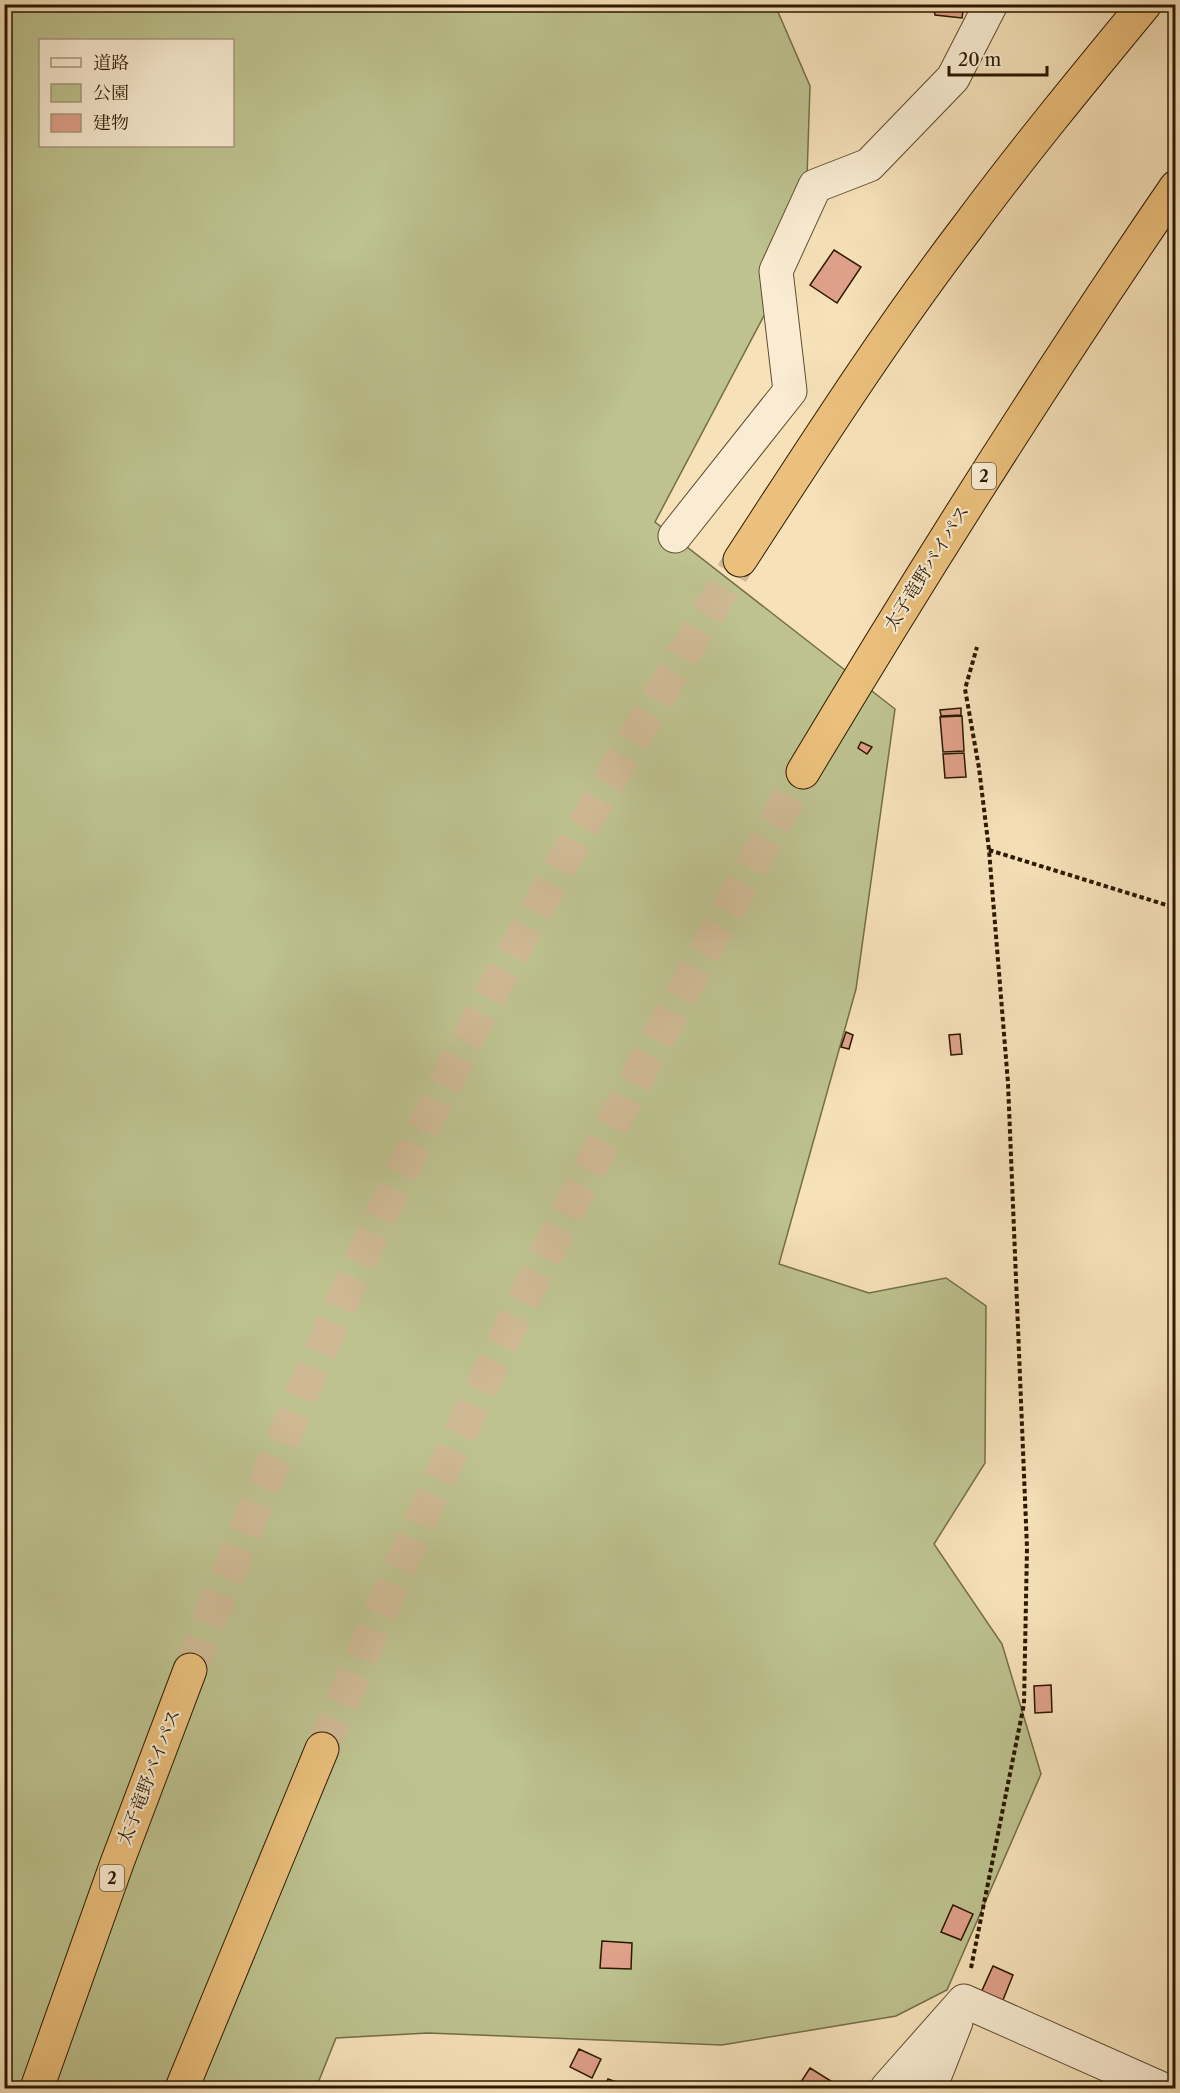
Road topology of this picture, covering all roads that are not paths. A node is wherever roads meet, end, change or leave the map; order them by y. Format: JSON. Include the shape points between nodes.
{"nodes":[{"id":1,"x":991,"y":4,"type":"edge"},
{"id":2,"x":1145,"y":4,"type":"edge"},
{"id":3,"x":1176,"y":187,"type":"edge"},
{"id":4,"x":675,"y":536,"type":"dead end"},
{"id":5,"x":740,"y":560,"type":"tunnel mouth"},
{"id":6,"x":803,"y":772,"type":"tunnel mouth"},
{"id":7,"x":190,"y":1670,"type":"tunnel mouth"},
{"id":8,"x":322,"y":1749,"type":"tunnel mouth"},
{"id":9,"x":964,"y":2001,"type":"junction"},
{"id":10,"x":37,"y":2088,"type":"edge"},
{"id":11,"x":182,"y":2088,"type":"edge"},
{"id":12,"x":887,"y":2088,"type":"edge"},
{"id":13,"x":930,"y":2088,"type":"edge"},
{"id":14,"x":1160,"y":2088,"type":"edge"}],
"edges":[{"from":1,"to":4,"type":"street","via":[[946,86],[869,165],[815,186],[776,271],[790,391]]},
{"from":2,"to":5,"type":"highway","via":[[964,230],[850,392]]},
{"from":3,"to":6,"type":"highway","name":"太子竜野バイパス","number":"2","via":[[996,457]]},
{"from":7,"to":10,"type":"highway","name":"太子竜野バイパス","number":"2"},
{"from":8,"to":11,"type":"highway"},
{"from":9,"to":12,"type":"street"},
{"from":9,"to":13,"type":"street"},
{"from":9,"to":14,"type":"street"}]}
